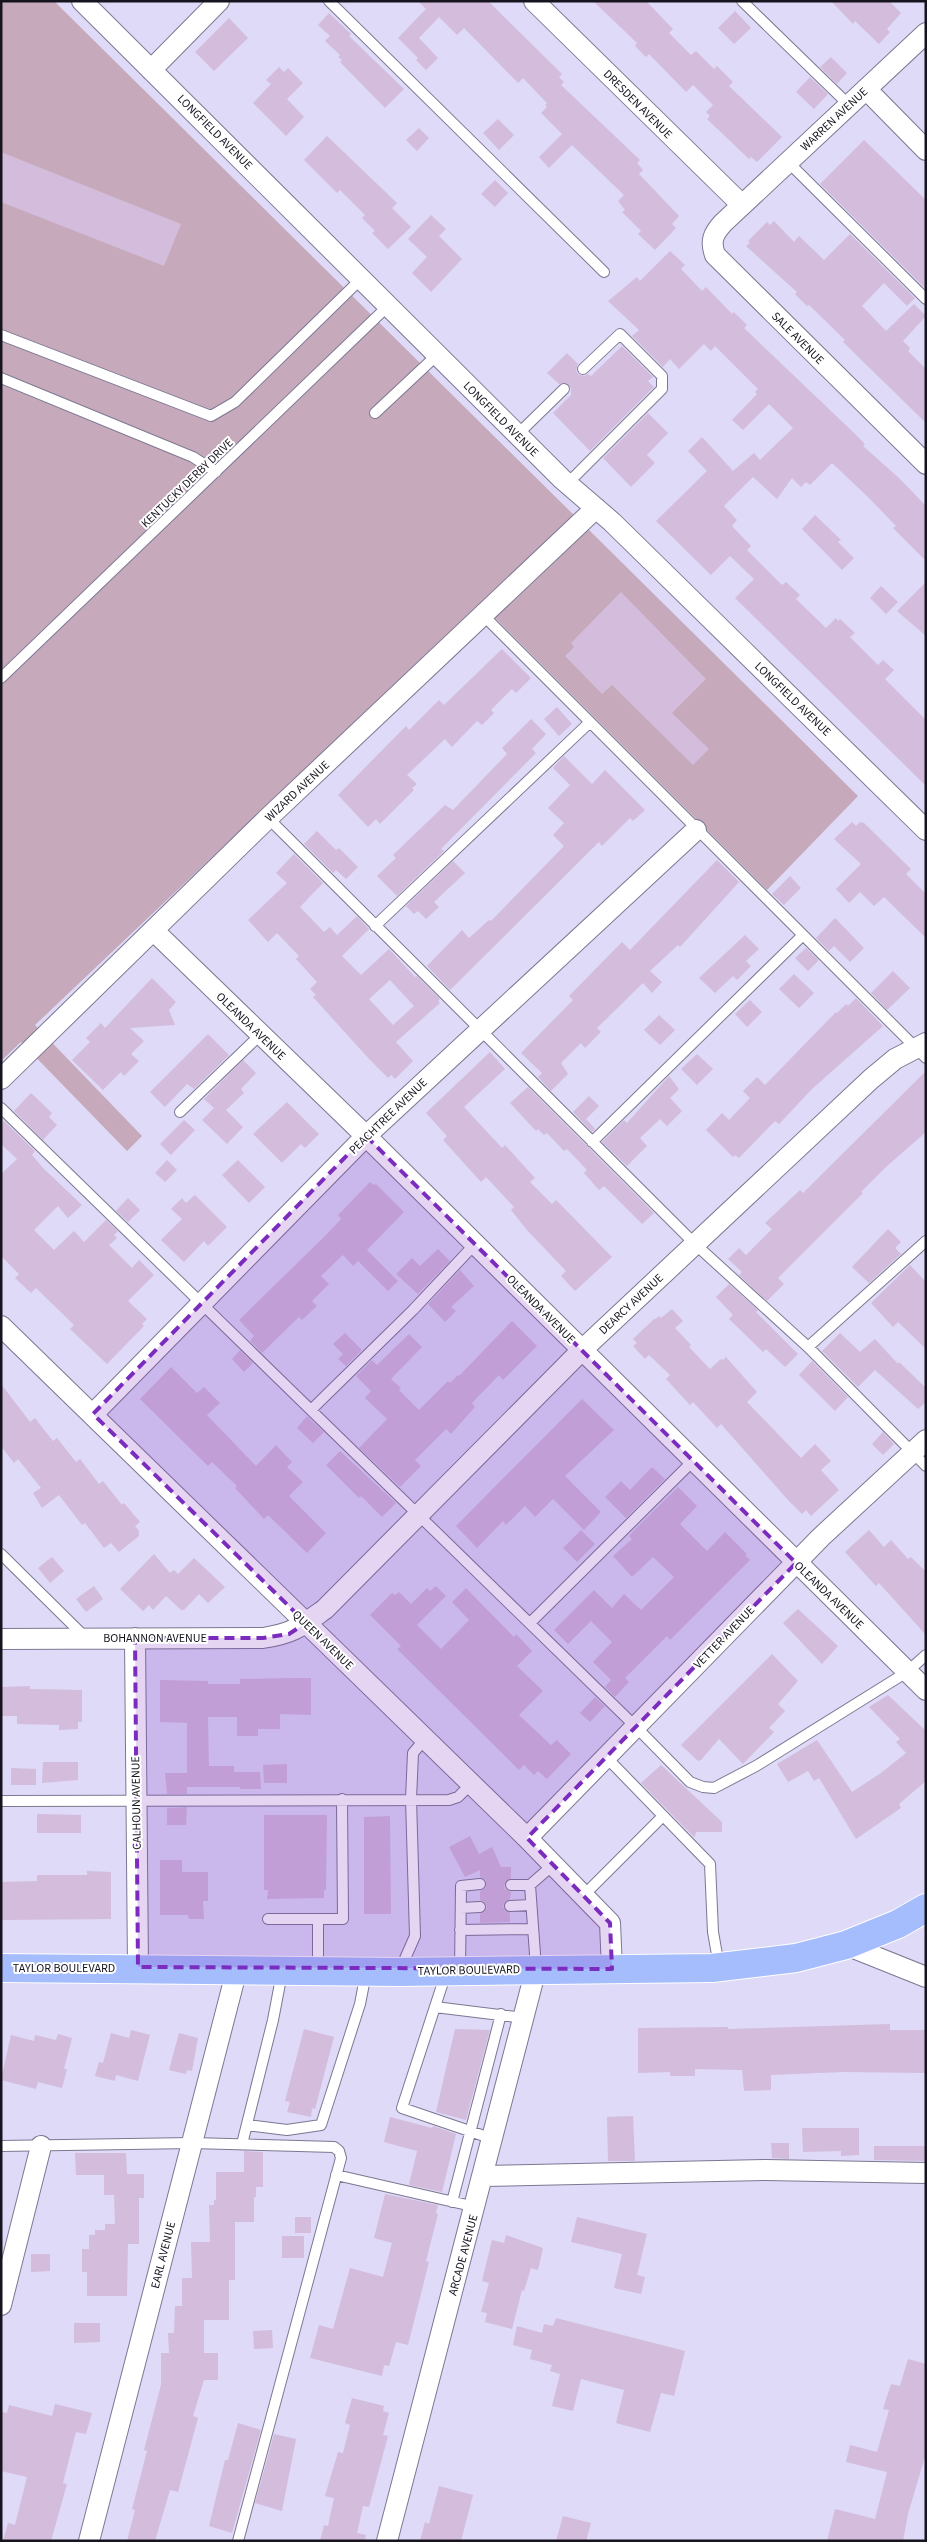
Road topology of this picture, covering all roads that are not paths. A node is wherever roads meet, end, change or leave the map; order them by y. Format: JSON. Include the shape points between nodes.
{"nodes":[{"id":1,"x":82,"y":1,"type":"edge"},
{"id":2,"x":219,"y":1,"type":"edge"},
{"id":3,"x":329,"y":1,"type":"edge"},
{"id":4,"x":534,"y":1,"type":"edge"},
{"id":5,"x":742,"y":1,"type":"edge"},
{"id":6,"x":926,"y":33,"type":"edge"},
{"id":7,"x":151,"y":70,"type":"junction"},
{"id":8,"x":866,"y":89,"type":"junction"},
{"id":9,"x":849,"y":105,"type":"junction"},
{"id":10,"x":926,"y":150,"type":"edge"},
{"id":11,"x":788,"y":162,"type":"junction"},
{"id":12,"x":742,"y":206,"type":"junction"},
{"id":13,"x":604,"y":272,"type":"dead end"},
{"id":14,"x":362,"y":278,"type":"junction"},
{"id":15,"x":926,"y":299,"type":"edge"},
{"id":16,"x":389,"y":305,"type":"junction"},
{"id":17,"x":1,"y":335,"type":"edge"},
{"id":18,"x":437,"y":355,"type":"junction"},
{"id":19,"x":584,"y":369,"type":"dead end"},
{"id":20,"x":1,"y":378,"type":"edge"},
{"id":21,"x":564,"y":389,"type":"dead end"},
{"id":22,"x":375,"y":413,"type":"dead end"},
{"id":23,"x":517,"y":435,"type":"junction"},
{"id":24,"x":926,"y":464,"type":"edge"},
{"id":25,"x":216,"y":472,"type":"junction"},
{"id":26,"x":567,"y":484,"type":"junction"},
{"id":27,"x":596,"y":508,"type":"junction"},
{"id":28,"x":484,"y":615,"type":"junction"},
{"id":29,"x":1,"y":678,"type":"edge"},
{"id":30,"x":588,"y":723,"type":"junction"},
{"id":31,"x":268,"y":818,"type":"junction"},
{"id":32,"x":696,"y":830,"type":"junction"},
{"id":33,"x":926,"y":830,"type":"edge"},
{"id":34,"x":375,"y":926,"type":"junction"},
{"id":35,"x":154,"y":932,"type":"junction"},
{"id":36,"x":802,"y":936,"type":"junction"},
{"id":37,"x":479,"y":1030,"type":"junction"},
{"id":38,"x":260,"y":1035,"type":"junction"},
{"id":39,"x":922,"y":1049,"type":"edge"},
{"id":40,"x":1,"y":1078,"type":"edge"},
{"id":41,"x":1,"y":1108,"type":"edge"},
{"id":42,"x":180,"y":1112,"type":"dead end"},
{"id":43,"x":366,"y":1136,"type":"junction"},
{"id":44,"x":592,"y":1142,"type":"junction"},
{"id":45,"x":926,"y":1241,"type":"edge"},
{"id":46,"x":475,"y":1244,"type":"junction"},
{"id":47,"x":695,"y":1244,"type":"junction"},
{"id":48,"x":200,"y":1304,"type":"junction"},
{"id":49,"x":1,"y":1326,"type":"edge"},
{"id":50,"x":808,"y":1347,"type":"junction"},
{"id":51,"x":582,"y":1350,"type":"junction"},
{"id":52,"x":311,"y":1410,"type":"junction"},
{"id":53,"x":93,"y":1414,"type":"junction"},
{"id":54,"x":921,"y":1453,"type":"edge"},
{"id":55,"x":694,"y":1460,"type":"junction"},
{"id":56,"x":418,"y":1515,"type":"junction"},
{"id":57,"x":1,"y":1554,"type":"edge"},
{"id":58,"x":796,"y":1563,"type":"junction"},
{"id":59,"x":306,"y":1623,"type":"junction"},
{"id":60,"x":530,"y":1623,"type":"junction"},
{"id":61,"x":86,"y":1638,"type":"junction"},
{"id":62,"x":135,"y":1638,"type":"junction"},
{"id":63,"x":1,"y":1639,"type":"edge"},
{"id":64,"x":926,"y":1654,"type":"edge"},
{"id":65,"x":907,"y":1672,"type":"junction"},
{"id":66,"x":926,"y":1690,"type":"edge"},
{"id":67,"x":636,"y":1726,"type":"junction"},
{"id":68,"x":425,"y":1739,"type":"junction"},
{"id":69,"x":606,"y":1757,"type":"junction"},
{"id":70,"x":471,"y":1784,"type":"junction"},
{"id":71,"x":342,"y":1799,"type":"junction"},
{"id":72,"x":411,"y":1799,"type":"junction"},
{"id":73,"x":1,"y":1801,"type":"edge"},
{"id":74,"x":136,"y":1801,"type":"junction"},
{"id":75,"x":662,"y":1817,"type":"junction"},
{"id":76,"x":527,"y":1838,"type":"junction"},
{"id":77,"x":553,"y":1865,"type":"junction"},
{"id":78,"x":480,"y":1884,"type":"dead end"},
{"id":79,"x":511,"y":1885,"type":"dead end"},
{"id":80,"x":530,"y":1885,"type":"junction"},
{"id":81,"x":583,"y":1896,"type":"junction"},
{"id":82,"x":531,"y":1905,"type":"junction"},
{"id":83,"x":510,"y":1906,"type":"dead end"},
{"id":84,"x":480,"y":1907,"type":"dead end"},
{"id":85,"x":460,"y":1908,"type":"junction"},
{"id":86,"x":926,"y":1908,"type":"edge"},
{"id":87,"x":268,"y":1919,"type":"dead end"},
{"id":88,"x":318,"y":1919,"type":"junction"},
{"id":89,"x":533,"y":1929,"type":"junction"},
{"id":90,"x":460,"y":1930,"type":"junction"},
{"id":91,"x":846,"y":1945,"type":"junction"},
{"id":92,"x":138,"y":1967,"type":"junction"},
{"id":93,"x":719,"y":1967,"type":"junction"},
{"id":94,"x":1,"y":1968,"type":"edge"},
{"id":95,"x":237,"y":1969,"type":"junction"},
{"id":96,"x":536,"y":1969,"type":"junction"},
{"id":97,"x":612,"y":1969,"type":"junction"},
{"id":98,"x":282,"y":1970,"type":"junction"},
{"id":99,"x":318,"y":1970,"type":"junction"},
{"id":100,"x":366,"y":1970,"type":"junction"},
{"id":101,"x":453,"y":1970,"type":"junction"},
{"id":102,"x":399,"y":1972,"type":"junction"},
{"id":103,"x":926,"y":1977,"type":"edge"},
{"id":104,"x":434,"y":2007,"type":"junction"},
{"id":105,"x":501,"y":2014,"type":"junction"},
{"id":106,"x":524,"y":2018,"type":"junction"},
{"id":107,"x":247,"y":2125,"type":"junction"},
{"id":108,"x":471,"y":2130,"type":"junction"},
{"id":109,"x":493,"y":2139,"type":"junction"},
{"id":110,"x":192,"y":2143,"type":"junction"},
{"id":111,"x":242,"y":2144,"type":"junction"},
{"id":112,"x":1,"y":2146,"type":"edge"},
{"id":113,"x":41,"y":2146,"type":"junction"},
{"id":114,"x":926,"y":2173,"type":"edge"},
{"id":115,"x":336,"y":2175,"type":"junction"},
{"id":116,"x":484,"y":2176,"type":"junction"},
{"id":117,"x":452,"y":2202,"type":"junction"},
{"id":118,"x":476,"y":2207,"type":"junction"},
{"id":119,"x":1,"y":2304,"type":"edge"},
{"id":120,"x":89,"y":2541,"type":"edge"},
{"id":121,"x":238,"y":2541,"type":"edge"},
{"id":122,"x":388,"y":2541,"type":"edge"}],
"edges":[{"from":1,"to":7,"type":"street","name":"LONGFIELD AVENUE"},
{"from":2,"to":7,"type":"street"},
{"from":3,"to":13,"type":"lane"},
{"from":4,"to":12,"type":"street","name":"DRESDEN AVENUE"},
{"from":5,"to":9,"type":"lane"},
{"from":6,"to":8,"type":"street","name":"WARREN AVENUE"},
{"from":7,"to":14,"type":"street","name":"LONGFIELD AVENUE"},
{"from":8,"to":9,"type":"street","name":"WARREN AVENUE"},
{"from":8,"to":10,"type":"street"},
{"from":9,"to":11,"type":"street","name":"WARREN AVENUE"},
{"from":11,"to":12,"type":"street","name":"WARREN AVENUE"},
{"from":11,"to":15,"type":"lane"},
{"from":12,"to":24,"type":"street","name":"SALE AVENUE","via":[[714,234],[712,247],[715,255]]},
{"from":14,"to":16,"type":"street","name":"LONGFIELD AVENUE"},
{"from":14,"to":17,"type":"lane","via":[[235,402],[211,416]]},
{"from":16,"to":18,"type":"street","name":"LONGFIELD AVENUE"},
{"from":16,"to":25,"type":"lane","name":"KENTUCKY DERBY DRIVE"},
{"from":18,"to":22,"type":"lane"},
{"from":18,"to":23,"type":"street","name":"LONGFIELD AVENUE"},
{"from":19,"to":26,"type":"lane","via":[[620,334],[662,376],[662,389]]},
{"from":20,"to":25,"type":"lane","via":[[193,456]]},
{"from":21,"to":23,"type":"lane"},
{"from":23,"to":26,"type":"street","name":"LONGFIELD AVENUE"},
{"from":25,"to":29,"type":"lane","name":"KENTUCKY DERBY DRIVE"},
{"from":26,"to":27,"type":"street","name":"LONGFIELD AVENUE"},
{"from":27,"to":28,"type":"street","name":"WIZARD AVENUE"},
{"from":27,"to":33,"type":"street","name":"LONGFIELD AVENUE"},
{"from":28,"to":30,"type":"lane"},
{"from":28,"to":31,"type":"street","name":"WIZARD AVENUE"},
{"from":30,"to":32,"type":"lane"},
{"from":30,"to":34,"type":"lane"},
{"from":31,"to":34,"type":"lane"},
{"from":31,"to":35,"type":"street","name":"WIZARD AVENUE"},
{"from":32,"to":36,"type":"lane"},
{"from":32,"to":37,"type":"street","name":"PEACHTREE AVENUE"},
{"from":34,"to":37,"type":"lane"},
{"from":35,"to":38,"type":"street","name":"OLEANDA AVENUE"},
{"from":35,"to":40,"type":"street","name":"WIZARD AVENUE"},
{"from":36,"to":39,"type":"lane"},
{"from":36,"to":44,"type":"lane"},
{"from":37,"to":43,"type":"street","name":"PEACHTREE AVENUE"},
{"from":37,"to":44,"type":"lane"},
{"from":38,"to":42,"type":"lane"},
{"from":38,"to":43,"type":"street","name":"OLEANDA AVENUE"},
{"from":39,"to":47,"type":"street","name":"DEARCY AVENUE","via":[[895,1059],[871,1079]]},
{"from":41,"to":48,"type":"lane"},
{"from":43,"to":46,"type":"street","name":"OLEANDA AVENUE"},
{"from":43,"to":48,"type":"street","name":"PEACHTREE AVENUE"},
{"from":44,"to":47,"type":"lane"},
{"from":45,"to":50,"type":"lane"},
{"from":46,"to":51,"type":"street","name":"OLEANDA AVENUE"},
{"from":46,"to":52,"type":"lane"},
{"from":47,"to":50,"type":"lane"},
{"from":47,"to":51,"type":"street","name":"DEARCY AVENUE"},
{"from":48,"to":52,"type":"lane"},
{"from":48,"to":53,"type":"street","name":"PEACHTREE AVENUE"},
{"from":49,"to":53,"type":"street","name":"QUEEN AVENUE"},
{"from":50,"to":54,"type":"lane"},
{"from":51,"to":55,"type":"street","name":"OLEANDA AVENUE"},
{"from":51,"to":56,"type":"street","name":"DEARCY AVENUE"},
{"from":52,"to":56,"type":"lane"},
{"from":53,"to":59,"type":"street","name":"QUEEN AVENUE"},
{"from":54,"to":58,"type":"street","name":"VETTER AVENUE","via":[[821,1537]]},
{"from":55,"to":58,"type":"street","name":"OLEANDA AVENUE"},
{"from":55,"to":60,"type":"lane"},
{"from":56,"to":59,"type":"street","name":"DEARCY AVENUE","via":[[325,1609]]},
{"from":56,"to":60,"type":"lane"},
{"from":57,"to":61,"type":"lane"},
{"from":58,"to":65,"type":"street","name":"OLEANDA AVENUE"},
{"from":58,"to":67,"type":"street","name":"VETTER AVENUE"},
{"from":59,"to":62,"type":"street","name":"BOHANNON AVENUE","via":[[289,1634],[263,1638]]},
{"from":59,"to":68,"type":"street","name":"QUEEN AVENUE"},
{"from":60,"to":67,"type":"lane"},
{"from":61,"to":62,"type":"street","name":"BOHANNON AVENUE"},
{"from":61,"to":63,"type":"street","name":"BOHANNON AVENUE"},
{"from":62,"to":74,"type":"street","name":"CALHOUN AVENUE"},
{"from":64,"to":65,"type":"lane"},
{"from":65,"to":66,"type":"street","name":"OLEANDA AVENUE"},
{"from":65,"to":67,"type":"lane","via":[[756,1766],[714,1788],[690,1782]]},
{"from":67,"to":69,"type":"street","name":"VETTER AVENUE"},
{"from":68,"to":70,"type":"street","name":"QUEEN AVENUE"},
{"from":68,"to":72,"type":"lane","via":[[413,1753]]},
{"from":69,"to":75,"type":"lane"},
{"from":69,"to":76,"type":"street","name":"VETTER AVENUE"},
{"from":70,"to":72,"type":"lane","via":[[458,1797],[449,1800]]},
{"from":70,"to":76,"type":"street","name":"QUEEN AVENUE"},
{"from":71,"to":72,"type":"lane"},
{"from":71,"to":74,"type":"lane"},
{"from":71,"to":88,"type":"lane","via":[[343,1919]]},
{"from":72,"to":102,"type":"lane","via":[[415,1936]]},
{"from":73,"to":74,"type":"lane"},
{"from":74,"to":92,"type":"street","name":"CALHOUN AVENUE"},
{"from":75,"to":81,"type":"lane"},
{"from":75,"to":93,"type":"lane","via":[[710,1864],[713,1932]]},
{"from":76,"to":77,"type":"street","name":"QUEEN AVENUE"},
{"from":77,"to":80,"type":"lane"},
{"from":77,"to":81,"type":"street","name":"QUEEN AVENUE"},
{"from":78,"to":85,"type":"lane","via":[[461,1886]]},
{"from":79,"to":80,"type":"lane"},
{"from":80,"to":82,"type":"lane"},
{"from":81,"to":97,"type":"street","name":"QUEEN AVENUE","via":[[610,1923]]},
{"from":82,"to":83,"type":"lane"},
{"from":82,"to":89,"type":"lane"},
{"from":84,"to":85,"type":"lane"},
{"from":85,"to":90,"type":"lane"},
{"from":86,"to":91,"type":"main road","name":"TAYLOR BOULEVARD","via":[[898,1924]]},
{"from":87,"to":88,"type":"lane"},
{"from":88,"to":99,"type":"lane"},
{"from":89,"to":90,"type":"lane"},
{"from":89,"to":96,"type":"lane"},
{"from":90,"to":101,"type":"lane"},
{"from":91,"to":93,"type":"main road","name":"TAYLOR BOULEVARD","via":[[796,1958]]},
{"from":91,"to":103,"type":"street"},
{"from":92,"to":94,"type":"main road","name":"TAYLOR BOULEVARD"},
{"from":92,"to":95,"type":"main road","name":"TAYLOR BOULEVARD"},
{"from":93,"to":97,"type":"main road","name":"TAYLOR BOULEVARD"},
{"from":95,"to":98,"type":"main road","name":"TAYLOR BOULEVARD"},
{"from":95,"to":110,"type":"street","name":"EARL AVENUE"},
{"from":96,"to":97,"type":"main road","name":"TAYLOR BOULEVARD"},
{"from":96,"to":101,"type":"main road","name":"TAYLOR BOULEVARD"},
{"from":96,"to":106,"type":"street","name":"ARCADE AVENUE"},
{"from":98,"to":99,"type":"main road","name":"TAYLOR BOULEVARD"},
{"from":98,"to":107,"type":"lane","via":[[274,2020]]},
{"from":99,"to":100,"type":"main road","name":"TAYLOR BOULEVARD"},
{"from":100,"to":102,"type":"main road","name":"TAYLOR BOULEVARD"},
{"from":100,"to":107,"type":"lane","via":[[351,2033],[321,2126],[287,2130]]},
{"from":101,"to":102,"type":"main road","name":"TAYLOR BOULEVARD"},
{"from":101,"to":104,"type":"lane"},
{"from":104,"to":105,"type":"lane"},
{"from":104,"to":108,"type":"lane","via":[[402,2108]]},
{"from":105,"to":106,"type":"lane"},
{"from":105,"to":108,"type":"lane"},
{"from":106,"to":109,"type":"street","name":"ARCADE AVENUE"},
{"from":107,"to":111,"type":"lane"},
{"from":108,"to":109,"type":"lane"},
{"from":108,"to":117,"type":"lane"},
{"from":109,"to":116,"type":"street","name":"ARCADE AVENUE"},
{"from":110,"to":111,"type":"lane"},
{"from":110,"to":113,"type":"lane"},
{"from":110,"to":120,"type":"street","name":"EARL AVENUE"},
{"from":111,"to":115,"type":"lane","via":[[334,2147],[341,2158]]},
{"from":112,"to":113,"type":"lane"},
{"from":113,"to":119,"type":"street"},
{"from":114,"to":116,"type":"street","via":[[766,2170]]},
{"from":115,"to":117,"type":"lane"},
{"from":115,"to":121,"type":"lane"},
{"from":116,"to":118,"type":"street","name":"ARCADE AVENUE"},
{"from":117,"to":118,"type":"lane"},
{"from":118,"to":122,"type":"street","name":"ARCADE AVENUE"}]}
